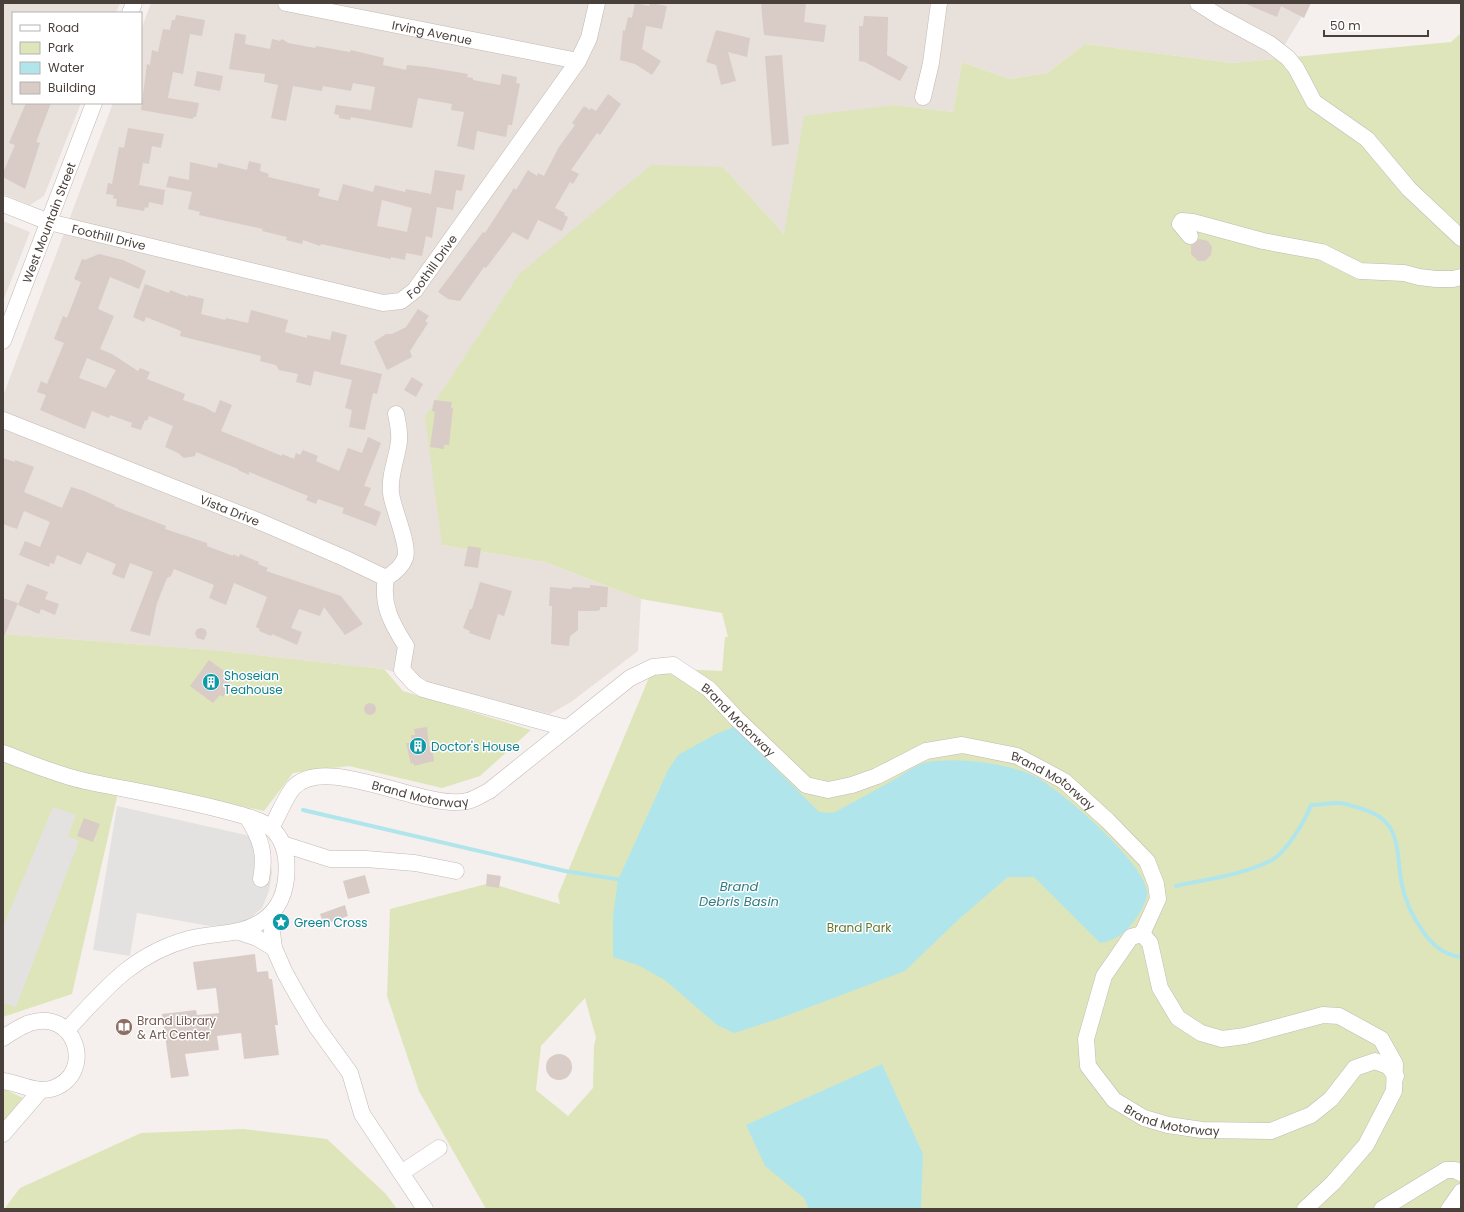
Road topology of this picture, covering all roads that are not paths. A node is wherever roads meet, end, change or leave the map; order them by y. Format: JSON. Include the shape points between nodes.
{"nodes":[{"id":1,"x":286,"y":3,"type":"edge"},
{"id":2,"x":597,"y":3,"type":"edge"},
{"id":3,"x":939,"y":3,"type":"edge"},
{"id":4,"x":1198,"y":3,"type":"edge"},
{"id":5,"x":578,"y":61,"type":"junction"},
{"id":6,"x":923,"y":97,"type":"dead end"},
{"id":7,"x":94,"y":104,"type":"edge"},
{"id":8,"x":3,"y":204,"type":"edge"},
{"id":9,"x":49,"y":222,"type":"junction"},
{"id":10,"x":1190,"y":236,"type":"dead end"},
{"id":11,"x":1461,"y":238,"type":"edge"},
{"id":12,"x":1461,"y":277,"type":"edge"},
{"id":13,"x":3,"y":341,"type":"edge"},
{"id":14,"x":396,"y":414,"type":"dead end"},
{"id":15,"x":3,"y":420,"type":"edge"},
{"id":16,"x":386,"y":578,"type":"junction"},
{"id":17,"x":566,"y":728,"type":"junction"},
{"id":18,"x":3,"y":753,"type":"edge"},
{"id":19,"x":247,"y":817,"type":"junction"},
{"id":20,"x":271,"y":828,"type":"junction"},
{"id":21,"x":283,"y":844,"type":"junction"},
{"id":22,"x":456,"y":871,"type":"dead end"},
{"id":23,"x":261,"y":879,"type":"dead end"},
{"id":24,"x":273,"y":912,"type":"junction"},
{"id":25,"x":239,"y":932,"type":"junction"},
{"id":26,"x":1142,"y":934,"type":"junction"},
{"id":27,"x":274,"y":948,"type":"junction"},
{"id":28,"x":67,"y":1030,"type":"junction"},
{"id":29,"x":3,"y":1038,"type":"edge"},
{"id":30,"x":1396,"y":1076,"type":"junction"},
{"id":31,"x":3,"y":1081,"type":"edge"},
{"id":32,"x":41,"y":1090,"type":"junction"},
{"id":33,"x":3,"y":1134,"type":"edge"},
{"id":34,"x":439,"y":1148,"type":"dead end"},
{"id":35,"x":401,"y":1173,"type":"junction"},
{"id":36,"x":1461,"y":1173,"type":"edge"},
{"id":37,"x":1461,"y":1192,"type":"edge"},
{"id":38,"x":424,"y":1209,"type":"edge"},
{"id":39,"x":1305,"y":1209,"type":"edge"},
{"id":40,"x":1382,"y":1209,"type":"edge"},
{"id":41,"x":1449,"y":1209,"type":"edge"}],
"edges":[{"from":1,"to":5,"type":"street","name":"Irving Avenue"},
{"from":2,"to":5,"type":"street","name":"Foothill Drive","via":[[589,38]]},
{"from":3,"to":6,"type":"street","via":[[931,62]]},
{"from":4,"to":11,"type":"street","via":[[1270,44],[1288,58],[1314,102],[1367,139],[1409,189]]},
{"from":5,"to":9,"type":"street","name":"Foothill Drive","via":[[415,290],[401,301],[382,303]]},
{"from":7,"to":9,"type":"street","name":"West Mountain Street"},
{"from":8,"to":9,"type":"street","name":"Foothill Drive"},
{"from":9,"to":13,"type":"street","name":"West Mountain Street"},
{"from":10,"to":12,"type":"street","via":[[1181,227],[1182,221],[1263,241],[1322,252],[1360,271],[1404,273],[1436,279]]},
{"from":14,"to":16,"type":"street","via":[[399,441],[391,491],[393,507],[407,549],[400,567]]},
{"from":15,"to":16,"type":"street","name":"Vista Drive","via":[[291,535]]},
{"from":16,"to":17,"type":"street","via":[[384,589],[387,612],[406,646],[402,670],[414,683],[423,689]]},
{"from":17,"to":20,"type":"street","name":"Brand Motorway","via":[[489,791],[467,802],[444,802],[339,776],[309,778],[293,788]]},
{"from":17,"to":26,"type":"street","name":"Brand Motorway","via":[[630,678],[653,667],[673,665],[709,688],[736,718],[806,785],[828,790],[852,785],[877,776],[926,751],[962,745],[1017,756],[1064,781],[1147,861],[1156,884],[1158,899]]},
{"from":18,"to":19,"type":"street","via":[[84,781]]},
{"from":19,"to":20,"type":"street"},
{"from":19,"to":23,"type":"street","via":[[262,849],[264,862]]},
{"from":20,"to":21,"type":"street"},
{"from":21,"to":22,"type":"street","via":[[330,859],[415,863]]},
{"from":21,"to":24,"type":"street","via":[[288,863],[285,891]]},
{"from":24,"to":25,"type":"street","via":[[256,925]]},
{"from":24,"to":27,"type":"street"},
{"from":25,"to":27,"type":"street","via":[[257,938]]},
{"from":25,"to":28,"type":"street","via":[[201,935],[173,943],[152,953],[109,984]]},
{"from":26,"to":30,"type":"street","via":[[1150,943],[1160,988],[1178,1018],[1201,1033],[1222,1038],[1245,1036],[1323,1015],[1339,1016],[1382,1039],[1395,1064]]},
{"from":26,"to":30,"type":"street","name":"Brand Motorway","via":[[1130,937],[1104,976],[1086,1039],[1088,1066],[1114,1100],[1144,1118],[1202,1130],[1271,1131],[1311,1115],[1331,1099],[1355,1068],[1375,1061],[1388,1066]]},
{"from":27,"to":35,"type":"street","via":[[285,973],[316,1026],[350,1073],[362,1114]]},
{"from":28,"to":29,"type":"street","via":[[56,1023],[43,1020],[30,1023]]},
{"from":28,"to":32,"type":"street","via":[[75,1042],[78,1055],[73,1071],[64,1082],[53,1088]]},
{"from":30,"to":39,"type":"street","via":[[1394,1091],[1366,1144],[1334,1184]]},
{"from":31,"to":32,"type":"street"},
{"from":32,"to":33,"type":"street"},
{"from":34,"to":35,"type":"street"},
{"from":35,"to":38,"type":"street"},
{"from":36,"to":40,"type":"street","via":[[1446,1170]]},
{"from":37,"to":41,"type":"street"}]}
